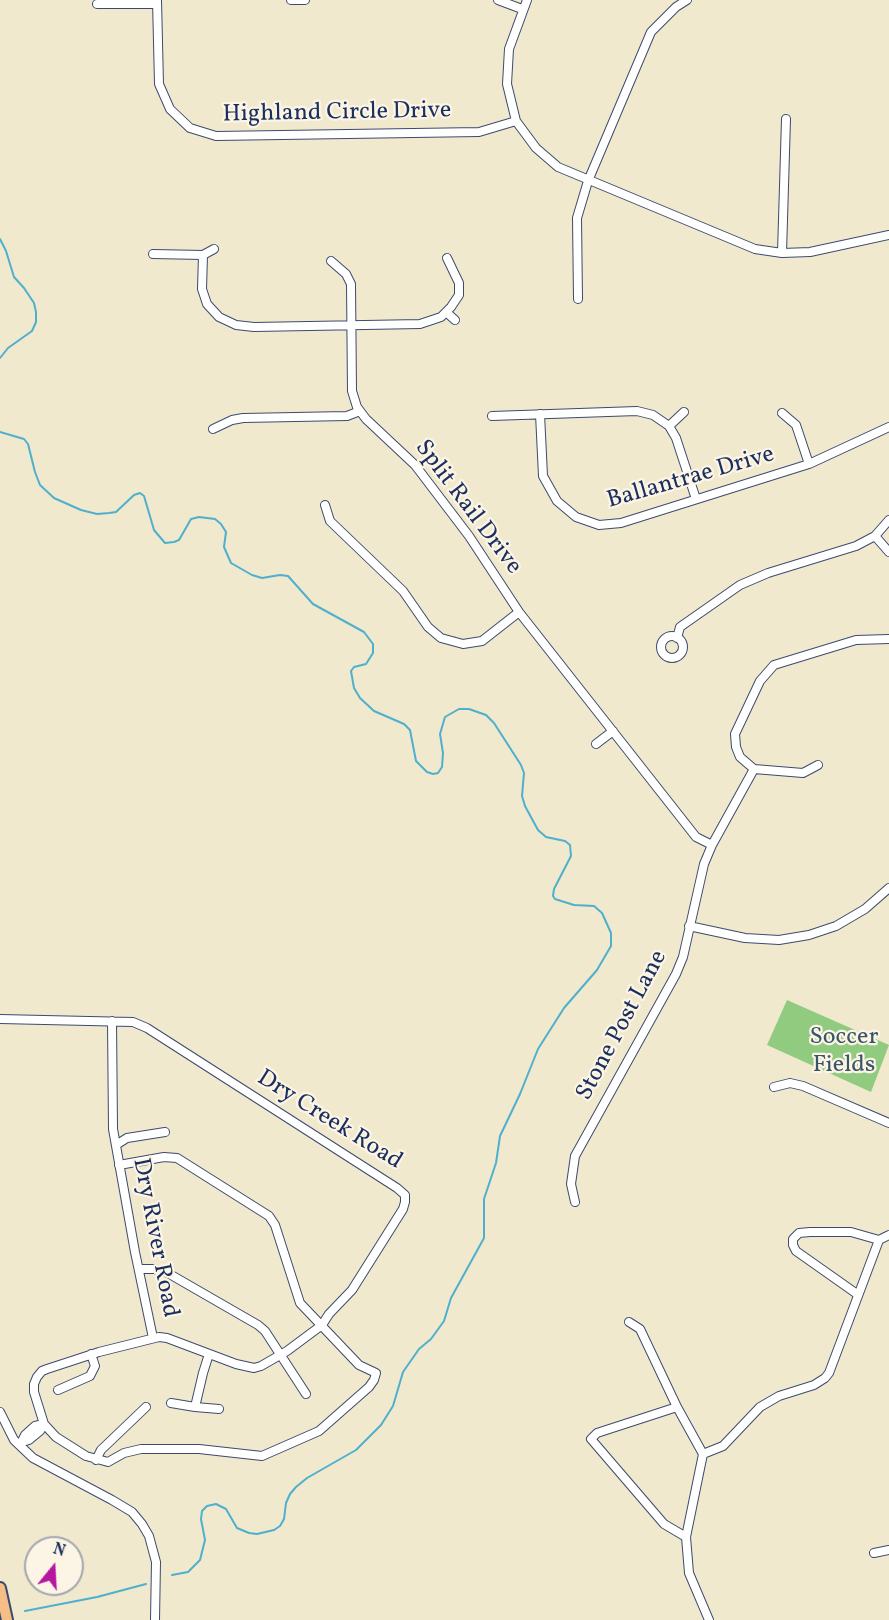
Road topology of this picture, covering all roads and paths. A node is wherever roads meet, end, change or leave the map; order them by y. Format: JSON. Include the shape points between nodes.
{"nodes":[{"id":1,"x":291,"y":0,"type":"edge"},
{"id":2,"x":305,"y":0,"type":"edge"},
{"id":3,"x":498,"y":0,"type":"edge"},
{"id":4,"x":527,"y":0,"type":"edge"},
{"id":5,"x":687,"y":0,"type":"edge"},
{"id":6,"x":157,"y":2,"type":"edge"},
{"id":7,"x":97,"y":4,"type":"dead end"},
{"id":8,"x":522,"y":9,"type":"junction"},
{"id":9,"x":786,"y":119,"type":"dead end"},
{"id":10,"x":516,"y":121,"type":"junction"},
{"id":11,"x":588,"y":181,"type":"junction"},
{"id":12,"x":889,"y":235,"type":"edge"},
{"id":13,"x":214,"y":249,"type":"dead end"},
{"id":14,"x":782,"y":253,"type":"junction"},
{"id":15,"x":153,"y":254,"type":"dead end"},
{"id":16,"x":202,"y":255,"type":"junction"},
{"id":17,"x":447,"y":258,"type":"dead end"},
{"id":18,"x":331,"y":261,"type":"dead end"},
{"id":19,"x":578,"y":299,"type":"dead end"},
{"id":20,"x":446,"y":312,"type":"junction"},
{"id":21,"x":455,"y":320,"type":"dead end"},
{"id":22,"x":352,"y":325,"type":"junction"},
{"id":23,"x":360,"y":411,"type":"junction"},
{"id":24,"x":684,"y":412,"type":"dead end"},
{"id":25,"x":782,"y":413,"type":"dead end"},
{"id":26,"x":540,"y":414,"type":"junction"},
{"id":27,"x":492,"y":416,"type":"dead end"},
{"id":28,"x":669,"y":426,"type":"junction"},
{"id":29,"x":213,"y":429,"type":"dead end"},
{"id":30,"x":888,"y":430,"type":"edge"},
{"id":31,"x":809,"y":464,"type":"junction"},
{"id":32,"x":696,"y":499,"type":"junction"},
{"id":33,"x":325,"y":505,"type":"dead end"},
{"id":34,"x":889,"y":520,"type":"edge"},
{"id":35,"x":875,"y":536,"type":"junction"},
{"id":36,"x":889,"y":552,"type":"edge"},
{"id":37,"x":519,"y":612,"type":"junction"},
{"id":38,"x":677,"y":638,"type":"dead end"},
{"id":39,"x":889,"y":639,"type":"edge"},
{"id":40,"x":613,"y":731,"type":"junction"},
{"id":41,"x":596,"y":744,"type":"dead end"},
{"id":42,"x":818,"y":765,"type":"dead end"},
{"id":43,"x":754,"y":769,"type":"junction"},
{"id":44,"x":712,"y":845,"type":"junction"},
{"id":45,"x":889,"y":888,"type":"edge"},
{"id":46,"x":689,"y":926,"type":"junction"},
{"id":47,"x":0,"y":1019,"type":"edge"},
{"id":48,"x":112,"y":1021,"type":"junction"},
{"id":49,"x":774,"y":1087,"type":"dead end"},
{"id":50,"x":889,"y":1124,"type":"edge"},
{"id":51,"x":165,"y":1132,"type":"dead end"},
{"id":52,"x":116,"y":1145,"type":"junction"},
{"id":53,"x":119,"y":1165,"type":"junction"},
{"id":54,"x":575,"y":1202,"type":"dead end"},
{"id":55,"x":889,"y":1235,"type":"edge"},
{"id":56,"x":879,"y":1240,"type":"junction"},
{"id":57,"x":139,"y":1269,"type":"junction"},
{"id":58,"x":857,"y":1294,"type":"junction"},
{"id":59,"x":629,"y":1322,"type":"dead end"},
{"id":60,"x":322,"y":1325,"type":"junction"},
{"id":61,"x":153,"y":1338,"type":"junction"},
{"id":62,"x":91,"y":1354,"type":"junction"},
{"id":63,"x":209,"y":1354,"type":"junction"},
{"id":64,"x":279,"y":1355,"type":"junction"},
{"id":65,"x":58,"y":1390,"type":"dead end"},
{"id":66,"x":306,"y":1394,"type":"dead end"},
{"id":67,"x":171,"y":1403,"type":"dead end"},
{"id":68,"x":146,"y":1407,"type":"dead end"},
{"id":69,"x":195,"y":1407,"type":"junction"},
{"id":70,"x":677,"y":1407,"type":"junction"},
{"id":71,"x":219,"y":1409,"type":"dead end"},
{"id":72,"x":0,"y":1412,"type":"edge"},
{"id":73,"x":44,"y":1424,"type":"junction"},
{"id":74,"x":20,"y":1443,"type":"junction"},
{"id":75,"x":703,"y":1454,"type":"junction"},
{"id":76,"x":96,"y":1460,"type":"junction"},
{"id":77,"x":686,"y":1537,"type":"junction"},
{"id":78,"x":889,"y":1550,"type":"edge"},
{"id":79,"x":874,"y":1553,"type":"dead end"},
{"id":80,"x":0,"y":1588,"type":"edge"},
{"id":81,"x":7,"y":1620,"type":"edge"},
{"id":82,"x":155,"y":1620,"type":"edge"},
{"id":83,"x":709,"y":1620,"type":"edge"}],
"edges":[{"from":1,"to":2,"type":"street"},
{"from":3,"to":8,"type":"street"},
{"from":4,"to":8,"type":"street"},
{"from":5,"to":11,"type":"street","via":[[651,32]]},
{"from":6,"to":7,"type":"street"},
{"from":6,"to":10,"type":"street","name":"Highland Circle Drive","via":[[159,84],[170,110],[190,128],[216,136],[479,132]]},
{"from":8,"to":10,"type":"street","via":[[509,49],[507,84]]},
{"from":9,"to":14,"type":"street"},
{"from":10,"to":11,"type":"street","via":[[536,148],[558,167]]},
{"from":11,"to":14,"type":"street","via":[[755,249]]},
{"from":11,"to":19,"type":"street","via":[[577,218]]},
{"from":12,"to":14,"type":"street","via":[[810,252]]},
{"from":13,"to":16,"type":"street"},
{"from":15,"to":16,"type":"street"},
{"from":16,"to":22,"type":"street","via":[[202,290],[207,304],[219,317],[236,325]]},
{"from":17,"to":20,"type":"street","via":[[459,283],[459,295]]},
{"from":18,"to":22,"type":"street","name":"Split Rail Drive","via":[[351,284]]},
{"from":20,"to":21,"type":"street"},
{"from":20,"to":22,"type":"street","via":[[420,324]]},
{"from":22,"to":23,"type":"street","name":"Split Rail Drive","via":[[352,391]]},
{"from":23,"to":29,"type":"street","via":[[347,416],[243,418]]},
{"from":23,"to":37,"type":"street","name":"Split Rail Drive","via":[[415,465],[469,536]]},
{"from":24,"to":28,"type":"street"},
{"from":25,"to":31,"type":"street","via":[[796,425]]},
{"from":26,"to":27,"type":"street"},
{"from":26,"to":28,"type":"street","via":[[637,411],[653,415]]},
{"from":26,"to":32,"type":"street","name":"Ballantrae Drive","via":[[543,476],[557,501],[576,517],[598,525],[621,523]]},
{"from":28,"to":32,"type":"street"},
{"from":30,"to":31,"type":"street","name":"Ballantrae Drive"},
{"from":31,"to":32,"type":"street","name":"Ballantrae Drive"},
{"from":33,"to":37,"type":"street","via":[[330,521],[403,591],[428,627],[441,638],[463,644],[482,641]]},
{"from":34,"to":35,"type":"street"},
{"from":35,"to":36,"type":"street"},
{"from":35,"to":38,"type":"street","via":[[740,585],[680,627]]},
{"from":37,"to":40,"type":"street","name":"Split Rail Drive"},
{"from":39,"to":43,"type":"street","via":[[856,640],[774,665],[760,681],[735,734],[740,757]]},
{"from":40,"to":41,"type":"street"},
{"from":40,"to":44,"type":"street","name":"Split Rail Drive","via":[[696,837]]},
{"from":42,"to":43,"type":"street","via":[[803,773]]},
{"from":43,"to":44,"type":"street","name":"Stone Post Lane"},
{"from":44,"to":46,"type":"street","name":"Stone Post Lane"},
{"from":45,"to":46,"type":"street","via":[[865,909],[836,926],[809,935],[778,940],[745,938]]},
{"from":46,"to":54,"type":"street","name":"Stone Post Lane","via":[[676,974],[575,1156],[571,1184]]},
{"from":47,"to":48,"type":"street","name":"Dry Creek Road"},
{"from":48,"to":52,"type":"street","name":"Dry River Road","via":[[112,1115]]},
{"from":48,"to":60,"type":"street","name":"Dry Creek Road","via":[[133,1022],[147,1028],[405,1195],[403,1209],[352,1290]]},
{"from":49,"to":50,"type":"street","via":[[790,1083],[803,1086]]},
{"from":51,"to":52,"type":"street","name":"Dry River Road","via":[[127,1138]]},
{"from":52,"to":53,"type":"street","name":"Dry River Road"},
{"from":53,"to":57,"type":"street","name":"Dry River Road"},
{"from":53,"to":60,"type":"street","via":[[177,1158],[269,1216],[300,1303]]},
{"from":55,"to":56,"type":"street"},
{"from":56,"to":58,"type":"street"},
{"from":56,"to":58,"type":"street","via":[[851,1232],[799,1233],[793,1239],[796,1251]]},
{"from":57,"to":61,"type":"street","name":"Dry River Road"},
{"from":57,"to":64,"type":"street","via":[[166,1272],[258,1325]]},
{"from":58,"to":75,"type":"street","via":[[825,1378],[760,1407],[723,1446]]},
{"from":59,"to":70,"type":"street","via":[[640,1329]]},
{"from":60,"to":64,"type":"street","name":"Dry Creek Road"},
{"from":60,"to":76,"type":"street","via":[[359,1365],[376,1373],[369,1387],[319,1431],[262,1456],[199,1449],[141,1449],[108,1462]]},
{"from":61,"to":62,"type":"street","name":"Dry Creek Road"},
{"from":61,"to":63,"type":"street","name":"Dry Creek Road","via":[[167,1338]]},
{"from":62,"to":65,"type":"street","via":[[95,1366],[90,1376]]},
{"from":62,"to":73,"type":"street","name":"Dry Creek Road","via":[[42,1371],[37,1377],[34,1392]]},
{"from":63,"to":64,"type":"street","name":"Dry Creek Road","via":[[254,1368]]},
{"from":63,"to":69,"type":"street"},
{"from":64,"to":66,"type":"street"},
{"from":67,"to":69,"type":"street"},
{"from":68,"to":76,"type":"street","via":[[101,1450]]},
{"from":69,"to":71,"type":"street"},
{"from":70,"to":75,"type":"street"},
{"from":70,"to":77,"type":"street","via":[[591,1439],[664,1524]]},
{"from":72,"to":74,"type":"street"},
{"from":73,"to":74,"type":"street","via":[[29,1440]]},
{"from":73,"to":76,"type":"street","via":[[56,1437]]},
{"from":74,"to":82,"type":"street","via":[[33,1458],[132,1512],[142,1524],[156,1562]]},
{"from":75,"to":77,"type":"street"},
{"from":77,"to":83,"type":"street","via":[[689,1573]]},
{"from":78,"to":79,"type":"street"},
{"from":80,"to":81,"type":"highway"}]}
